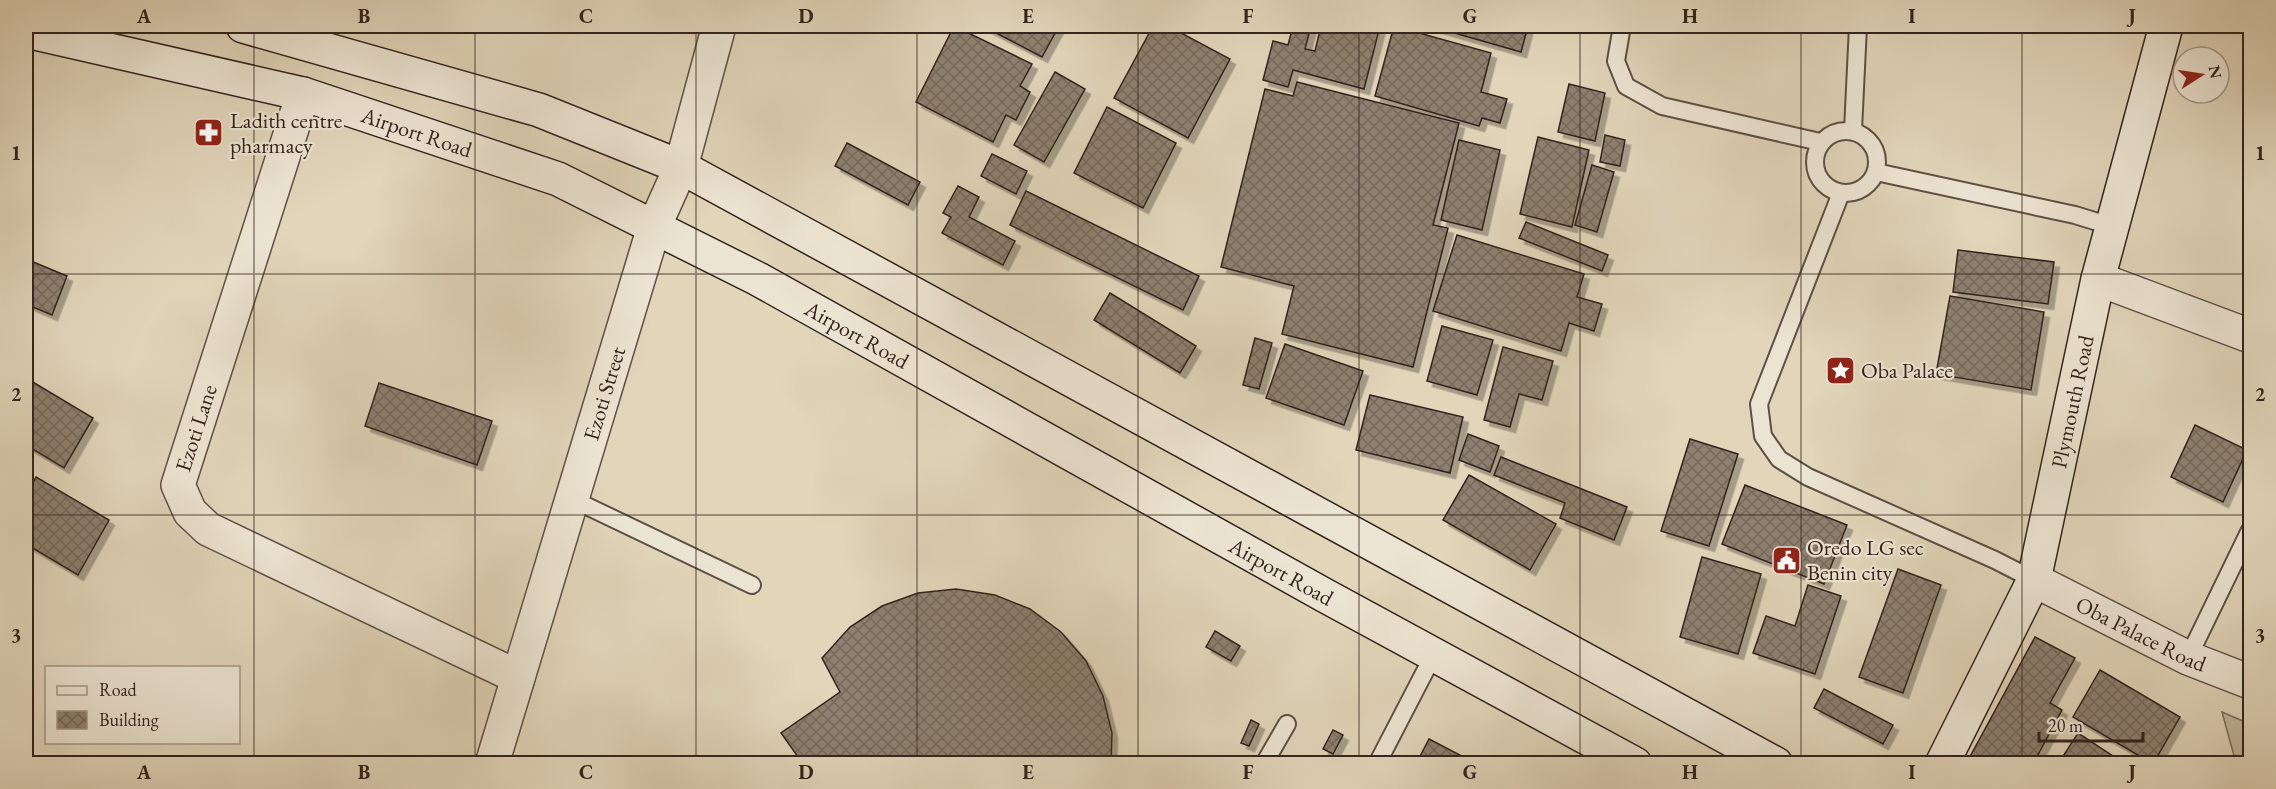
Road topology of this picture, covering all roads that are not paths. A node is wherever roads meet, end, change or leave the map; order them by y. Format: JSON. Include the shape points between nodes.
{"nodes":[{"id":1,"x":243,"y":26,"type":"edge"},
{"id":2,"x":719,"y":26,"type":"edge"},
{"id":3,"x":1622,"y":26,"type":"edge"},
{"id":4,"x":1858,"y":26,"type":"edge"},
{"id":5,"x":2166,"y":26,"type":"edge"},
{"id":6,"x":26,"y":32,"type":"edge"},
{"id":7,"x":303,"y":94,"type":"junction"},
{"id":8,"x":1853,"y":130,"type":"junction"},
{"id":9,"x":1820,"y":142,"type":"junction"},
{"id":10,"x":681,"y":168,"type":"junction"},
{"id":11,"x":1876,"y":172,"type":"junction"},
{"id":12,"x":1841,"y":193,"type":"junction"},
{"id":13,"x":2114,"y":226,"type":"junction"},
{"id":14,"x":654,"y":227,"type":"junction"},
{"id":15,"x":2098,"y":279,"type":"junction"},
{"id":16,"x":2250,"y":336,"type":"edge"},
{"id":17,"x":572,"y":499,"type":"junction"},
{"id":18,"x":2250,"y":530,"type":"edge"},
{"id":19,"x":2034,"y":580,"type":"junction"},
{"id":20,"x":752,"y":585,"type":"dead end"},
{"id":21,"x":1434,"y":654,"type":"junction"},
{"id":22,"x":2188,"y":658,"type":"junction"},
{"id":23,"x":518,"y":677,"type":"junction"},
{"id":24,"x":2250,"y":682,"type":"edge"},
{"id":25,"x":1287,"y":724,"type":"dead end"},
{"id":26,"x":492,"y":764,"type":"edge"},
{"id":27,"x":1264,"y":764,"type":"edge"},
{"id":28,"x":1377,"y":764,"type":"edge"},
{"id":29,"x":1635,"y":764,"type":"edge"},
{"id":30,"x":1776,"y":764,"type":"edge"},
{"id":31,"x":1942,"y":764,"type":"edge"}],
"edges":[{"from":1,"to":10,"type":"main road","via":[[539,110]]},
{"from":2,"to":10,"type":"main road","name":"Ezoti Street"},
{"from":3,"to":9,"type":"lane","via":[[1616,61],[1626,86],[1662,106]]},
{"from":4,"to":8,"type":"lane"},
{"from":5,"to":13,"type":"main road","name":"Plymouth Road"},
{"from":6,"to":7,"type":"main road","name":"Airport Road"},
{"from":7,"to":14,"type":"main road","name":"Airport Road","via":[[558,179]]},
{"from":7,"to":23,"type":"main road","name":"Ezoti Lane","via":[[178,485],[190,512],[208,529]]},
{"from":8,"to":9,"type":"lane","via":[[1835,131]]},
{"from":8,"to":11,"type":"lane","via":[[1873,147],[1877,155]]},
{"from":9,"to":12,"type":"lane","via":[[1814,158],[1816,174],[1826,187]]},
{"from":10,"to":14,"type":"main road","name":"Ezoti Street"},
{"from":10,"to":30,"type":"main road"},
{"from":11,"to":12,"type":"lane","via":[[1862,189]]},
{"from":11,"to":13,"type":"lane"},
{"from":12,"to":19,"type":"lane","via":[[1759,404],[1763,436],[1779,459],[1808,477]]},
{"from":13,"to":15,"type":"main road","name":"Plymouth Road"},
{"from":14,"to":17,"type":"main road","name":"Ezoti Street"},
{"from":14,"to":21,"type":"main road","name":"Airport Road","via":[[758,279]]},
{"from":15,"to":16,"type":"main road"},
{"from":15,"to":19,"type":"main road","name":"Plymouth Road"},
{"from":17,"to":20,"type":"lane"},
{"from":17,"to":23,"type":"main road","name":"Ezoti Street"},
{"from":18,"to":22,"type":"lane"},
{"from":19,"to":22,"type":"main road","name":"Oba Palace Road"},
{"from":19,"to":31,"type":"main road","name":"Plymouth Road"},
{"from":21,"to":28,"type":"lane"},
{"from":21,"to":29,"type":"main road","name":"Airport Road"},
{"from":22,"to":24,"type":"main road","name":"Oba Palace Road"},
{"from":23,"to":26,"type":"main road","name":"Ezoti Street"},
{"from":25,"to":27,"type":"lane"}]}
